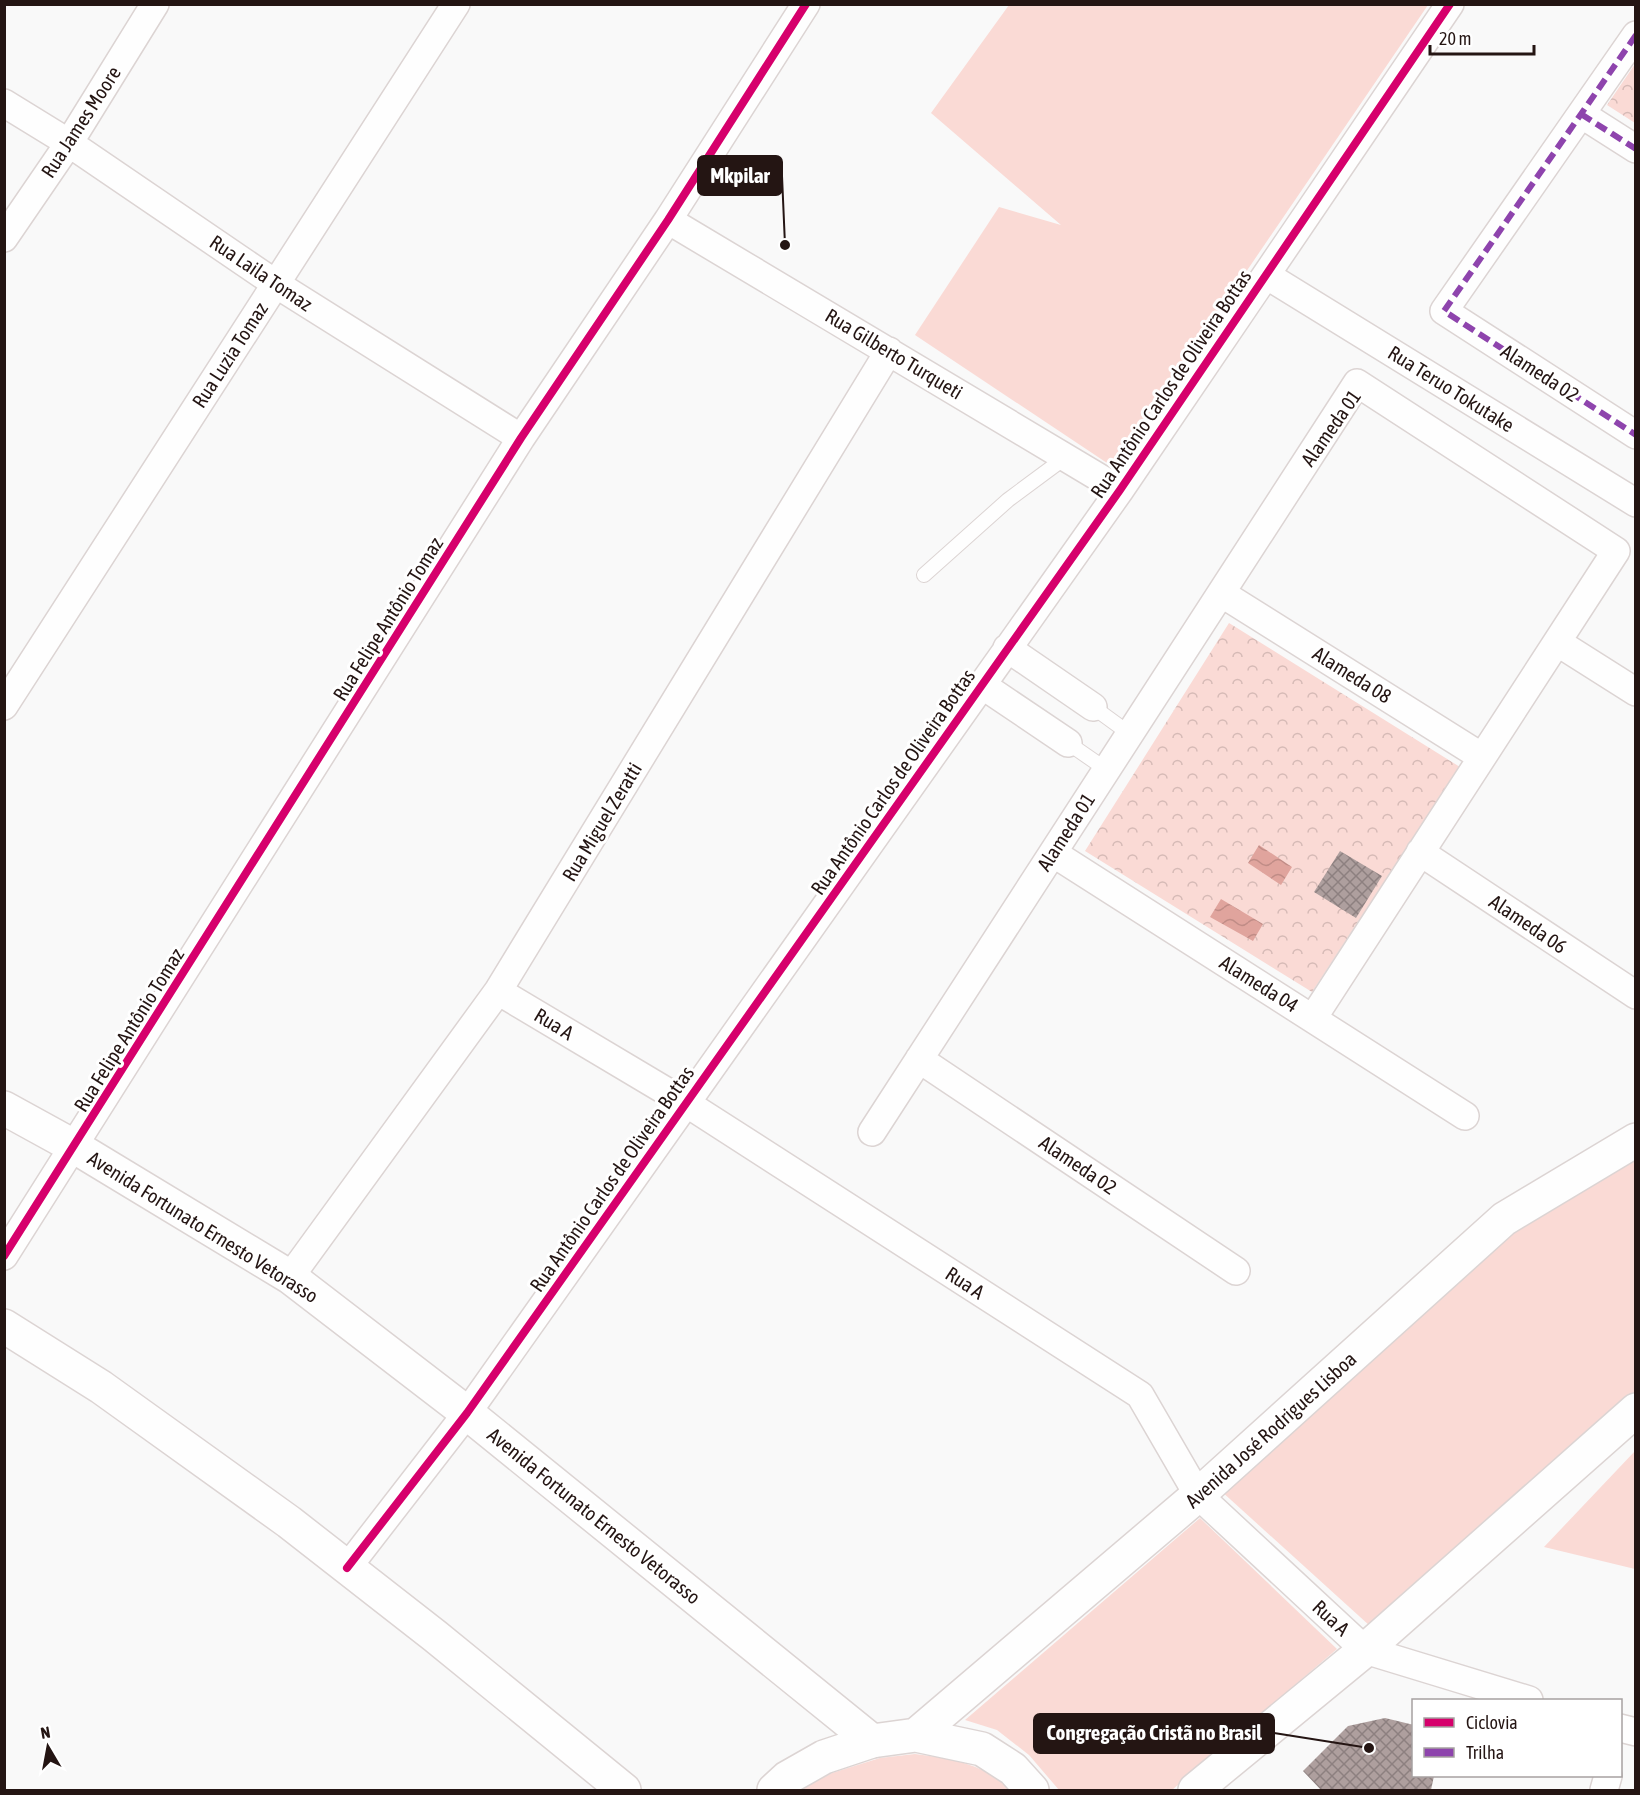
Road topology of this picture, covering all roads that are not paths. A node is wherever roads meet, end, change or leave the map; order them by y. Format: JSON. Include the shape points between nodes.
{"nodes":[{"id":1,"x":155,"y":4,"type":"edge"},
{"id":2,"x":456,"y":4,"type":"edge"},
{"id":3,"x":806,"y":4,"type":"edge"},
{"id":4,"x":1450,"y":4,"type":"edge"},
{"id":5,"x":1635,"y":35,"type":"edge"},
{"id":6,"x":4,"y":103,"type":"edge"},
{"id":7,"x":1581,"y":114,"type":"junction"},
{"id":8,"x":69,"y":143,"type":"junction"},
{"id":9,"x":1635,"y":149,"type":"edge"},
{"id":10,"x":668,"y":220,"type":"junction"},
{"id":11,"x":4,"y":238,"type":"edge"},
{"id":12,"x":1266,"y":275,"type":"junction"},
{"id":13,"x":276,"y":284,"type":"junction"},
{"id":14,"x":890,"y":351,"type":"junction"},
{"id":15,"x":1635,"y":435,"type":"edge"},
{"id":16,"x":521,"y":438,"type":"junction"},
{"id":17,"x":1065,"y":457,"type":"junction"},
{"id":18,"x":1120,"y":490,"type":"junction"},
{"id":19,"x":1635,"y":503,"type":"edge"},
{"id":20,"x":924,"y":575,"type":"dead end"},
{"id":21,"x":1221,"y":593,"type":"junction"},
{"id":22,"x":1557,"y":642,"type":"junction"},
{"id":23,"x":1007,"y":648,"type":"junction"},
{"id":24,"x":982,"y":685,"type":"junction"},
{"id":25,"x":1635,"y":692,"type":"edge"},
{"id":26,"x":4,"y":706,"type":"edge"},
{"id":27,"x":1093,"y":707,"type":"joint"},
{"id":28,"x":1130,"y":734,"type":"junction"},
{"id":29,"x":1068,"y":743,"type":"joint"},
{"id":30,"x":1482,"y":758,"type":"junction"},
{"id":31,"x":1107,"y":770,"type":"junction"},
{"id":32,"x":1420,"y":852,"type":"junction"},
{"id":33,"x":1053,"y":853,"type":"junction"},
{"id":34,"x":498,"y":991,"type":"junction"},
{"id":35,"x":1635,"y":995,"type":"edge"},
{"id":36,"x":1313,"y":1018,"type":"junction"},
{"id":37,"x":919,"y":1059,"type":"junction"},
{"id":38,"x":686,"y":1103,"type":"junction"},
{"id":39,"x":4,"y":1108,"type":"edge"},
{"id":40,"x":1465,"y":1116,"type":"dead end"},
{"id":41,"x":872,"y":1132,"type":"dead end"},
{"id":42,"x":1635,"y":1140,"type":"edge"},
{"id":43,"x":75,"y":1147,"type":"junction"},
{"id":44,"x":4,"y":1256,"type":"edge"},
{"id":45,"x":1236,"y":1271,"type":"dead end"},
{"id":46,"x":290,"y":1277,"type":"junction"},
{"id":47,"x":4,"y":1326,"type":"edge"},
{"id":48,"x":1635,"y":1410,"type":"edge"},
{"id":49,"x":467,"y":1413,"type":"junction"},
{"id":50,"x":1198,"y":1495,"type":"junction"},
{"id":51,"x":347,"y":1568,"type":"junction"},
{"id":52,"x":1365,"y":1650,"type":"junction"},
{"id":53,"x":1523,"y":1699,"type":"edge"},
{"id":54,"x":916,"y":1735,"type":"junction"},
{"id":55,"x":872,"y":1741,"type":"junction"},
{"id":56,"x":624,"y":1791,"type":"edge"},
{"id":57,"x":774,"y":1791,"type":"edge"},
{"id":58,"x":1032,"y":1791,"type":"edge"},
{"id":59,"x":1195,"y":1791,"type":"edge"}],
"edges":[{"from":1,"to":8,"type":"street","name":"Rua James Moore"},
{"from":2,"to":13,"type":"street","name":"Rua Luzia Tomaz"},
{"from":3,"to":10,"type":"street","name":"Rua Felipe Antônio Tomaz"},
{"from":4,"to":12,"type":"street","name":"Rua Antônio Carlos de Oliveira Bottas"},
{"from":5,"to":7,"type":"street"},
{"from":6,"to":8,"type":"street","name":"Rua Laila Tomaz"},
{"from":7,"to":9,"type":"street"},
{"from":7,"to":15,"type":"street","name":"Alameda 02","via":[[1444,311]]},
{"from":8,"to":11,"type":"street","name":"Rua James Moore"},
{"from":8,"to":13,"type":"street","name":"Rua Laila Tomaz"},
{"from":10,"to":14,"type":"street","name":"Rua Gilberto Turqueti"},
{"from":10,"to":16,"type":"street","name":"Rua Felipe Antônio Tomaz"},
{"from":12,"to":18,"type":"street","name":"Rua Antônio Carlos de Oliveira Bottas"},
{"from":12,"to":19,"type":"street","name":"Rua Teruo Tokutake"},
{"from":13,"to":16,"type":"street","name":"Rua Laila Tomaz"},
{"from":13,"to":26,"type":"street","name":"Rua Luzia Tomaz"},
{"from":14,"to":17,"type":"street","name":"Rua Gilberto Turqueti"},
{"from":14,"to":34,"type":"street","name":"Rua Miguel Zeratti"},
{"from":16,"to":43,"type":"street","name":"Rua Felipe Antônio Tomaz"},
{"from":17,"to":18,"type":"street","name":"Rua Gilberto Turqueti"},
{"from":17,"to":20,"type":"lane","via":[[1008,500]]},
{"from":18,"to":23,"type":"street","name":"Rua Antônio Carlos de Oliveira Bottas"},
{"from":21,"to":22,"type":"street","name":"Alameda 01","via":[[1357,383],[1616,551]]},
{"from":21,"to":28,"type":"street","name":"Alameda 01"},
{"from":21,"to":30,"type":"street","name":"Alameda 08"},
{"from":22,"to":25,"type":"street"},
{"from":22,"to":30,"type":"street","name":"Alameda 01"},
{"from":23,"to":24,"type":"street","name":"Rua Antônio Carlos de Oliveira Bottas"},
{"from":23,"to":27,"type":"street"},
{"from":24,"to":29,"type":"street"},
{"from":24,"to":38,"type":"street","name":"Rua Antônio Carlos de Oliveira Bottas"},
{"from":27,"to":28,"type":"lane"},
{"from":28,"to":31,"type":"street","name":"Alameda 01"},
{"from":29,"to":31,"type":"lane"},
{"from":30,"to":32,"type":"street","name":"Alameda 01"},
{"from":31,"to":33,"type":"street","name":"Alameda 01"},
{"from":32,"to":35,"type":"street","name":"Alameda 06"},
{"from":32,"to":36,"type":"street","name":"Alameda 01"},
{"from":33,"to":36,"type":"street","name":"Alameda 04"},
{"from":33,"to":37,"type":"street","name":"Alameda 01"},
{"from":34,"to":38,"type":"street","name":"Rua A"},
{"from":34,"to":46,"type":"street","name":"Rua Miguel Zeratti"},
{"from":36,"to":40,"type":"street","name":"Alameda 04"},
{"from":37,"to":41,"type":"street","name":"Alameda 01"},
{"from":37,"to":45,"type":"street","name":"Alameda 02"},
{"from":38,"to":49,"type":"street","name":"Rua Antônio Carlos de Oliveira Bottas"},
{"from":38,"to":50,"type":"street","name":"Rua A","via":[[1140,1395]]},
{"from":39,"to":43,"type":"street","name":"Avenida Fortunato Ernesto Vetorasso"},
{"from":42,"to":50,"type":"street","name":"Avenida José Rodrigues Lisboa","via":[[1504,1220]]},
{"from":43,"to":44,"type":"street","name":"Rua Felipe Antônio Tomaz"},
{"from":43,"to":46,"type":"street","name":"Avenida Fortunato Ernesto Vetorasso"},
{"from":46,"to":49,"type":"street","name":"Avenida Fortunato Ernesto Vetorasso"},
{"from":47,"to":51,"type":"street","via":[[100,1387]]},
{"from":48,"to":52,"type":"street"},
{"from":49,"to":51,"type":"street","name":"Rua Antônio Carlos de Oliveira Bottas"},
{"from":49,"to":55,"type":"street","name":"Avenida Fortunato Ernesto Vetorasso"},
{"from":50,"to":52,"type":"street","name":"Rua A"},
{"from":50,"to":54,"type":"street","name":"Avenida José Rodrigues Lisboa"},
{"from":51,"to":56,"type":"street"},
{"from":52,"to":53,"type":"street"},
{"from":52,"to":59,"type":"street"},
{"from":54,"to":55,"type":"street"},
{"from":54,"to":58,"type":"street","via":[[982,1749],[1013,1769]]},
{"from":55,"to":57,"type":"street","via":[[824,1757],[787,1778]]}]}
